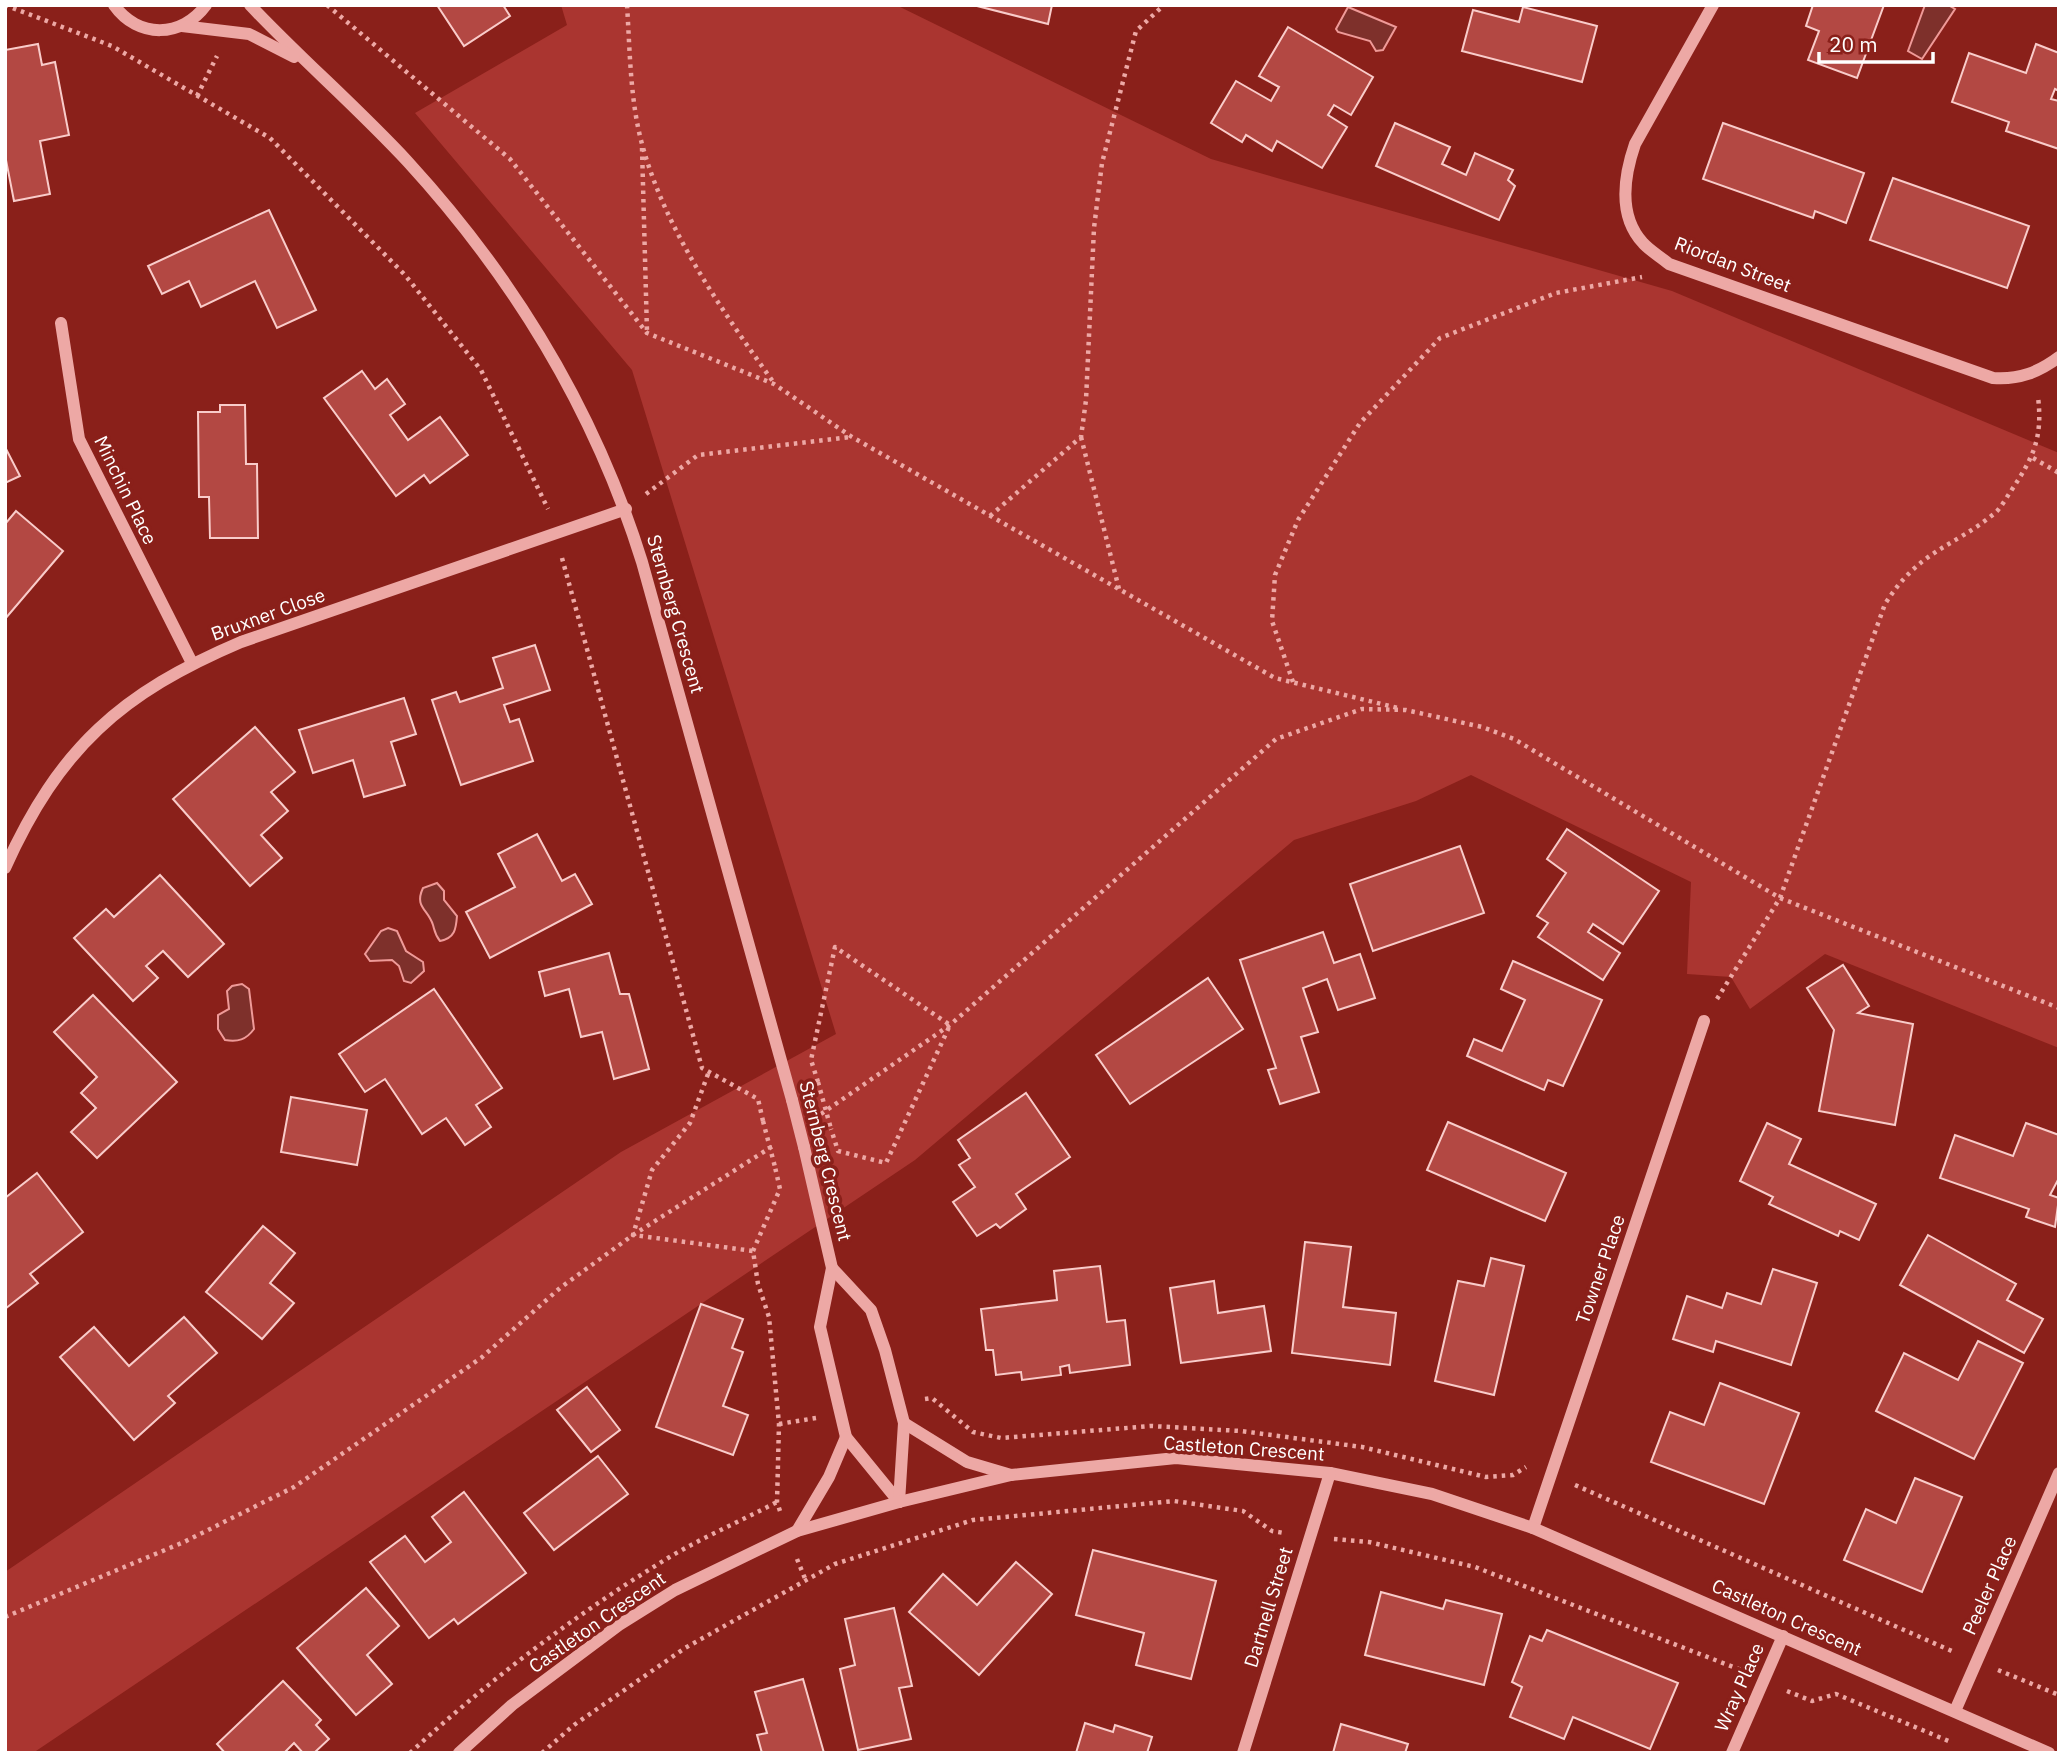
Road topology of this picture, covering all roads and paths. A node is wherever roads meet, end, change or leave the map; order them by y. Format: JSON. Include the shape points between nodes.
{"nodes":[{"id":1,"x":5,"y":5,"type":"edge"},
{"id":2,"x":114,"y":5,"type":"edge"},
{"id":3,"x":206,"y":5,"type":"edge"},
{"id":4,"x":250,"y":5,"type":"edge"},
{"id":5,"x":327,"y":5,"type":"edge"},
{"id":6,"x":628,"y":5,"type":"edge"},
{"id":7,"x":1164,"y":5,"type":"edge"},
{"id":8,"x":1713,"y":5,"type":"edge"},
{"id":9,"x":182,"y":26,"type":"junction"},
{"id":10,"x":303,"y":62,"type":"junction"},
{"id":11,"x":642,"y":144,"type":"junction"},
{"id":12,"x":1684,"y":269,"type":"junction"},
{"id":13,"x":61,"y":323,"type":"dead end"},
{"id":14,"x":647,"y":332,"type":"junction"},
{"id":15,"x":2059,"y":357,"type":"edge"},
{"id":16,"x":2034,"y":372,"type":"junction"},
{"id":17,"x":774,"y":384,"type":"junction"},
{"id":18,"x":852,"y":437,"type":"junction"},
{"id":19,"x":1081,"y":437,"type":"junction"},
{"id":20,"x":2033,"y":458,"type":"junction"},
{"id":21,"x":2059,"y":473,"type":"edge"},
{"id":22,"x":626,"y":509,"type":"junction"},
{"id":23,"x":990,"y":516,"type":"junction"},
{"id":24,"x":555,"y":534,"type":"junction"},
{"id":25,"x":1118,"y":589,"type":"junction"},
{"id":26,"x":192,"y":663,"type":"junction"},
{"id":27,"x":1293,"y":682,"type":"junction"},
{"id":28,"x":1406,"y":710,"type":"junction"},
{"id":29,"x":5,"y":868,"type":"edge"},
{"id":30,"x":1780,"y":898,"type":"junction"},
{"id":31,"x":2059,"y":1008,"type":"edge"},
{"id":32,"x":1704,"y":1021,"type":"joint"},
{"id":33,"x":950,"y":1026,"type":"junction"},
{"id":34,"x":708,"y":1074,"type":"junction"},
{"id":35,"x":814,"y":1118,"type":"dead end"},
{"id":36,"x":780,"y":1142,"type":"dead end"},
{"id":37,"x":633,"y":1235,"type":"junction"},
{"id":38,"x":753,"y":1251,"type":"junction"},
{"id":39,"x":832,"y":1268,"type":"junction"},
{"id":40,"x":904,"y":1423,"type":"junction"},
{"id":41,"x":846,"y":1437,"type":"junction"},
{"id":42,"x":1329,"y":1473,"type":"junction"},
{"id":43,"x":2059,"y":1473,"type":"edge"},
{"id":44,"x":1011,"y":1475,"type":"junction"},
{"id":45,"x":899,"y":1502,"type":"junction"},
{"id":46,"x":1533,"y":1528,"type":"junction"},
{"id":47,"x":793,"y":1533,"type":"junction"},
{"id":48,"x":1310,"y":1536,"type":"junction"},
{"id":49,"x":806,"y":1581,"type":"junction"},
{"id":50,"x":5,"y":1617,"type":"edge"},
{"id":51,"x":1783,"y":1636,"type":"junction"},
{"id":52,"x":1763,"y":1680,"type":"junction"},
{"id":53,"x":1955,"y":1712,"type":"junction"},
{"id":54,"x":1952,"y":1742,"type":"dead end"},
{"id":55,"x":458,"y":1753,"type":"edge"},
{"id":56,"x":542,"y":1753,"type":"edge"},
{"id":57,"x":1243,"y":1753,"type":"edge"},
{"id":58,"x":1732,"y":1753,"type":"edge"},
{"id":59,"x":2049,"y":1753,"type":"edge"}],
"edges":[{"from":1,"to":24,"type":"path","via":[[112,46],[270,138],[405,275],[481,370],[547,504]]},
{"from":2,"to":9,"type":"street","name":"Sternberg Crescent","via":[[128,21],[145,29],[164,31]]},
{"from":3,"to":9,"type":"street"},
{"from":4,"to":10,"type":"street","name":"Sternberg Crescent"},
{"from":5,"to":14,"type":"path","via":[[510,159]]},
{"from":6,"to":11,"type":"path","via":[[632,80]]},
{"from":7,"to":19,"type":"path","via":[[1136,31],[1102,163]]},
{"from":8,"to":12,"type":"street","name":"Riordan Street","via":[[1635,144],[1626,169],[1630,221],[1642,243],[1669,264]]},
{"from":9,"to":10,"type":"street","name":"Sternberg Crescent","via":[[249,34]]},
{"from":10,"to":22,"type":"street","name":"Sternberg Crescent","via":[[407,161],[482,248],[548,346]]},
{"from":11,"to":14,"type":"path"},
{"from":11,"to":17,"type":"path","via":[[708,291]]},
{"from":12,"to":16,"type":"street","name":"Riordan Street","via":[[1993,378]]},
{"from":12,"to":27,"type":"path","via":[[1556,293],[1440,338],[1431,347],[1360,423],[1293,531],[1275,575],[1272,621]]},
{"from":13,"to":26,"type":"street","name":"Minchin Place","via":[[79,439]]},
{"from":14,"to":17,"type":"path"},
{"from":15,"to":16,"type":"street","name":"Riordan Street"},
{"from":16,"to":20,"type":"path","via":[[2040,418]]},
{"from":17,"to":18,"type":"path"},
{"from":18,"to":22,"type":"path","via":[[698,455]]},
{"from":18,"to":23,"type":"path"},
{"from":19,"to":23,"type":"path"},
{"from":19,"to":25,"type":"path"},
{"from":20,"to":21,"type":"path"},
{"from":20,"to":30,"type":"path","via":[[1997,512],[1924,557],[1885,604]]},
{"from":22,"to":24,"type":"street","name":"Bruxner Close"},
{"from":22,"to":39,"type":"street","name":"Sternberg Crescent","bridge":true,"via":[[792,1100]]},
{"from":23,"to":25,"type":"path"},
{"from":24,"to":26,"type":"street","name":"Bruxner Close"},
{"from":24,"to":34,"type":"path","via":[[702,1068]]},
{"from":25,"to":27,"type":"path","via":[[1275,678]]},
{"from":26,"to":29,"type":"street","name":"Bruxner Close","via":[[128,701],[72,754],[27,820]]},
{"from":27,"to":28,"type":"path"},
{"from":28,"to":30,"type":"path","via":[[1514,739]]},
{"from":28,"to":33,"type":"path","via":[[1362,709],[1276,739]]},
{"from":30,"to":31,"type":"path"},
{"from":30,"to":32,"type":"path"},
{"from":32,"to":46,"type":"street","name":"Towner Place"},
{"from":33,"to":33,"type":"path","bridge":true,"via":[[886,1163],[838,1151],[811,1060],[835,947]]},
{"from":33,"to":35,"type":"path"},
{"from":34,"to":37,"type":"path","via":[[690,1123],[652,1170]]},
{"from":34,"to":38,"type":"path","bridge":true,"via":[[758,1099],[780,1189]]},
{"from":36,"to":37,"type":"path"},
{"from":37,"to":38,"type":"path"},
{"from":37,"to":50,"type":"path","via":[[560,1288],[481,1358],[294,1487],[184,1542]]},
{"from":38,"to":47,"type":"path","via":[[769,1317],[779,1424],[777,1502]]},
{"from":39,"to":40,"type":"street","name":"Sternberg Crescent","via":[[871,1310]]},
{"from":39,"to":41,"type":"street","name":"Sternberg Crescent","via":[[820,1327]]},
{"from":40,"to":44,"type":"street","via":[[968,1462]]},
{"from":40,"to":45,"type":"street","name":"Sternberg Crescent"},
{"from":41,"to":45,"type":"street","name":"Sternberg Crescent"},
{"from":41,"to":47,"type":"street","via":[[829,1477]]},
{"from":42,"to":44,"type":"street","name":"Castleton Crescent","via":[[1176,1458]]},
{"from":42,"to":46,"type":"street","name":"Castleton Crescent","via":[[1432,1494]]},
{"from":42,"to":48,"type":"street","name":"Dartnell Street"},
{"from":43,"to":53,"type":"street","name":"Peeler Place"},
{"from":44,"to":45,"type":"street","name":"Castleton Crescent"},
{"from":45,"to":47,"type":"street","name":"Castleton Crescent"},
{"from":46,"to":51,"type":"street","name":"Castleton Crescent"},
{"from":47,"to":49,"type":"path"},
{"from":47,"to":55,"type":"street","name":"Castleton Crescent","via":[[675,1590],[620,1625],[512,1705]]},
{"from":48,"to":49,"type":"path","via":[[1272,1531],[1243,1511],[1174,1500],[973,1520],[835,1564]]},
{"from":48,"to":52,"type":"path","via":[[1369,1542],[1475,1567]]},
{"from":48,"to":57,"type":"street","name":"Dartnell Street"},
{"from":49,"to":56,"type":"path","via":[[685,1648],[574,1725]]},
{"from":51,"to":52,"type":"street","name":"Wray Place"},
{"from":51,"to":53,"type":"street","name":"Castleton Crescent"},
{"from":52,"to":54,"type":"path","via":[[1812,1701],[1836,1694]]},
{"from":52,"to":58,"type":"street","name":"Wray Place"},
{"from":53,"to":59,"type":"street","name":"Castleton Crescent"}]}
